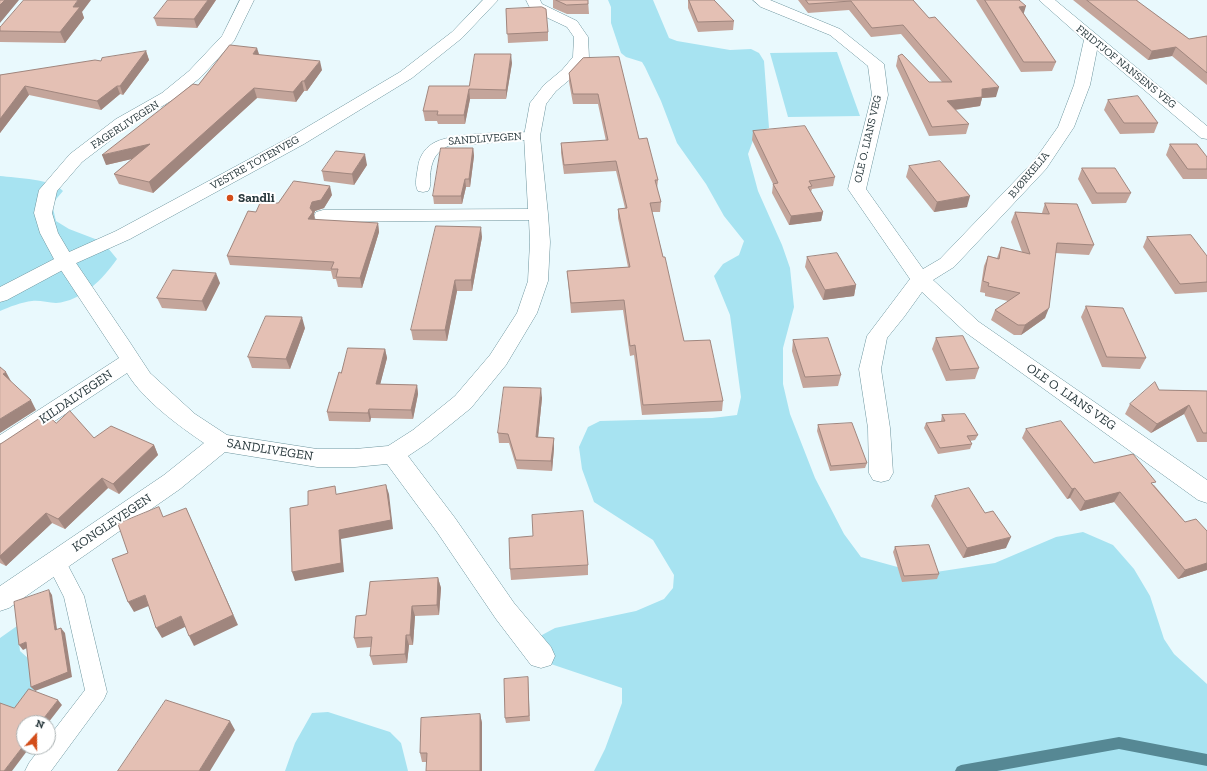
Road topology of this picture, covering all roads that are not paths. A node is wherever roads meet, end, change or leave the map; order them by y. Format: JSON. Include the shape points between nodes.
{"nodes":[{"id":1,"x":247,"y":0,"type":"edge"},
{"id":2,"x":491,"y":0,"type":"edge"},
{"id":3,"x":533,"y":0,"type":"edge"},
{"id":4,"x":760,"y":0,"type":"edge"},
{"id":5,"x":1046,"y":0,"type":"edge"},
{"id":6,"x":1092,"y":39,"type":"junction"},
{"id":7,"x":1207,"y":134,"type":"edge"},
{"id":8,"x":532,"y":136,"type":"junction"},
{"id":9,"x":423,"y":188,"type":"dead end"},
{"id":10,"x":539,"y":214,"type":"junction"},
{"id":11,"x":323,"y":216,"type":"dead end"},
{"id":12,"x":65,"y":261,"type":"junction"},
{"id":13,"x":920,"y":280,"type":"junction"},
{"id":14,"x":0,"y":295,"type":"edge"},
{"id":15,"x":131,"y":360,"type":"junction"},
{"id":16,"x":221,"y":443,"type":"junction"},
{"id":17,"x":0,"y":446,"type":"edge"},
{"id":18,"x":393,"y":454,"type":"junction"},
{"id":19,"x":881,"y":473,"type":"dead end"},
{"id":20,"x":1207,"y":493,"type":"edge"},
{"id":21,"x":56,"y":562,"type":"junction"},
{"id":22,"x":0,"y":600,"type":"edge"},
{"id":23,"x":541,"y":656,"type":"dead end"},
{"id":24,"x":37,"y":771,"type":"edge"}],
"edges":[{"from":1,"to":12,"type":"street","name":"FAGERLIVEGEN","via":[[229,38],[195,74],[168,96],[122,124],[76,158],[48,190],[44,212],[49,233]]},
{"from":2,"to":12,"type":"street","name":"VESTRE TOTENVEG","via":[[457,35],[406,75],[298,140],[123,235]]},
{"from":3,"to":8,"type":"street","name":"SANDLIVEGEN","via":[[536,7],[572,24],[581,37],[580,58],[538,103]]},
{"from":4,"to":13,"type":"street","name":"OLE O. LIANS VEG","via":[[835,32],[876,64],[880,95],[857,189]]},
{"from":5,"to":6,"type":"street","name":"FRIDTJOF NANSENS VEG"},
{"from":6,"to":7,"type":"street","name":"FRIDTJOF NANSENS VEG"},
{"from":6,"to":13,"type":"street","name":"BJØRKELIA","via":[[1082,85],[1066,127],[1040,165],[947,264]]},
{"from":8,"to":9,"type":"lane","name":"SANDLIVEGEN","via":[[442,142],[428,154]]},
{"from":8,"to":10,"type":"street","name":"SANDLIVEGEN"},
{"from":10,"to":11,"type":"street"},
{"from":10,"to":18,"type":"street","name":"SANDLIVEGEN","via":[[538,281],[527,313],[498,360],[463,402],[421,436]]},
{"from":12,"to":14,"type":"street","name":"VESTRE TOTENVEG"},
{"from":12,"to":15,"type":"street","name":"SANDLIVEGEN"},
{"from":13,"to":19,"type":"street","via":[[877,336],[871,362],[879,428]]},
{"from":13,"to":20,"type":"street","name":"OLE O. LIANS VEG","via":[[972,327]]},
{"from":15,"to":16,"type":"street","name":"SANDLIVEGEN","via":[[142,379],[187,420]]},
{"from":15,"to":17,"type":"street","name":"KILDALVEGEN"},
{"from":16,"to":18,"type":"street","name":"SANDLIVEGEN","via":[[317,458]]},
{"from":16,"to":21,"type":"street","name":"KONGLEVEGEN","via":[[172,482]]},
{"from":18,"to":23,"type":"street","via":[[505,611]]},
{"from":21,"to":22,"type":"street","name":"KONGLEVEGEN"},
{"from":21,"to":24,"type":"lane","via":[[74,596],[96,692]]}]}
